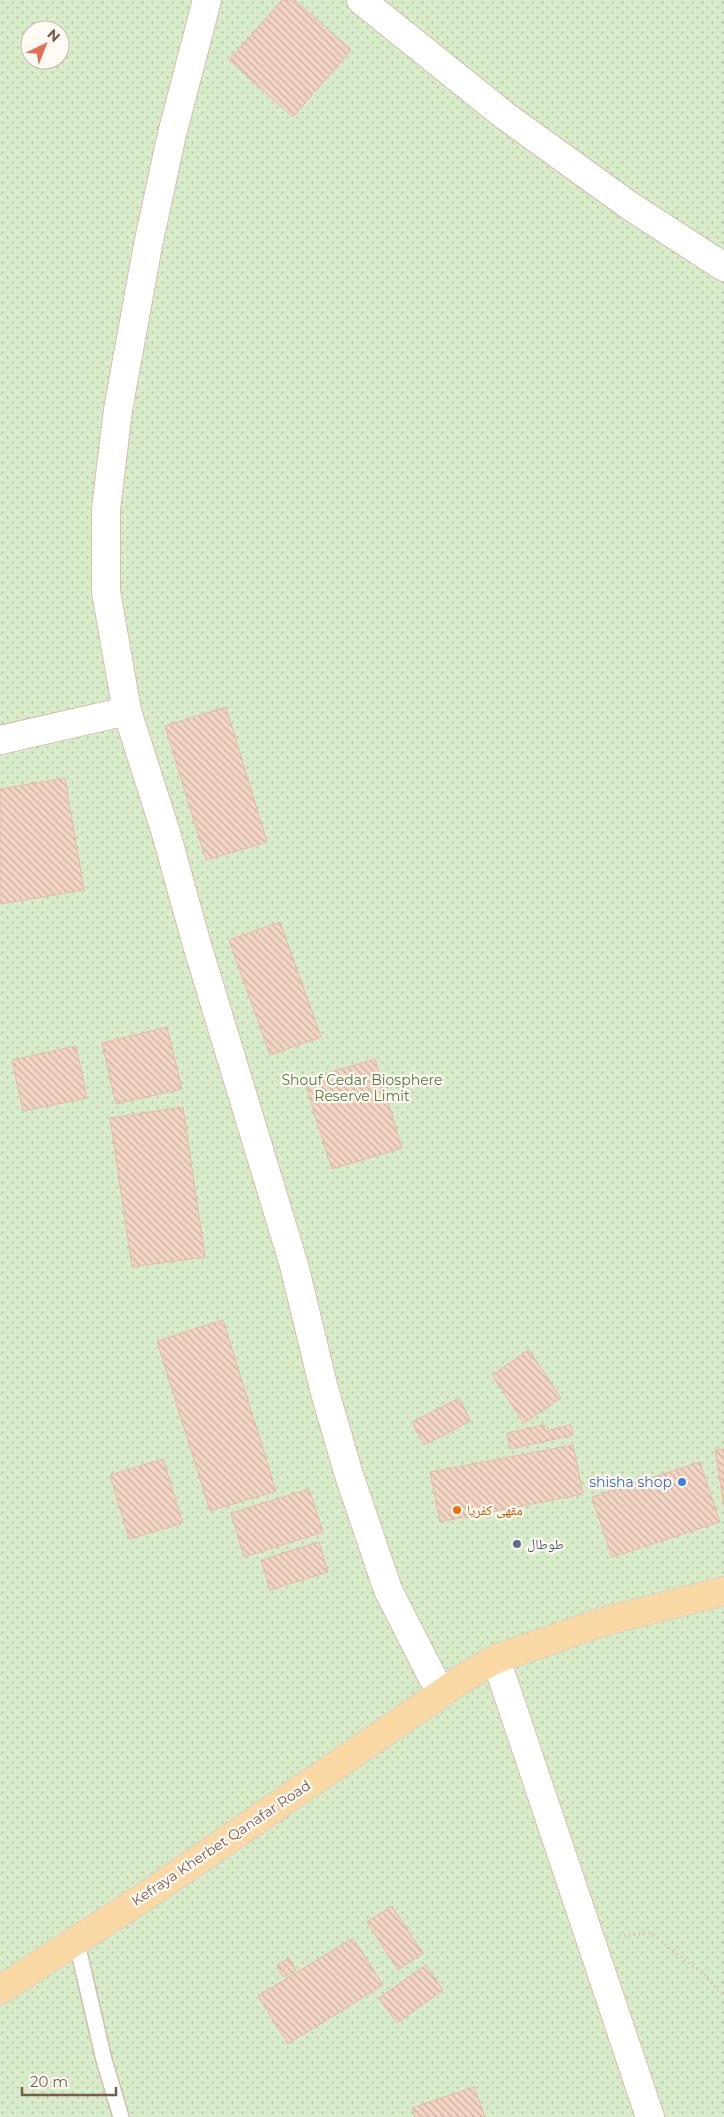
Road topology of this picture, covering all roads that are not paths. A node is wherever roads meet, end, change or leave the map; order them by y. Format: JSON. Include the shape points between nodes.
{"nodes":[{"id":1,"x":207,"y":0,"type":"edge"},
{"id":2,"x":360,"y":0,"type":"edge"},
{"id":3,"x":724,"y":267,"type":"edge"},
{"id":4,"x":127,"y":711,"type":"junction"},
{"id":5,"x":0,"y":740,"type":"edge"},
{"id":6,"x":724,"y":1591,"type":"edge"},
{"id":7,"x":496,"y":1660,"type":"junction"},
{"id":8,"x":441,"y":1694,"type":"junction"},
{"id":9,"x":76,"y":1939,"type":"junction"},
{"id":10,"x":0,"y":1990,"type":"edge"},
{"id":11,"x":121,"y":2117,"type":"edge"},
{"id":12,"x":650,"y":2117,"type":"edge"}],
"edges":[{"from":1,"to":4,"type":"main road","via":[[172,134],[148,245],[118,410],[106,509],[106,592]]},
{"from":2,"to":3,"type":"main road","via":[[504,115],[630,206]]},
{"from":4,"to":5,"type":"main road"},
{"from":4,"to":8,"type":"main road","via":[[294,1265],[324,1390],[349,1475],[388,1590]]},
{"from":6,"to":7,"type":"main road","name":"Kefraya Kherbet Qanafar Road","via":[[602,1622]]},
{"from":7,"to":8,"type":"main road","name":"Kefraya Kherbet Qanafar Road"},
{"from":7,"to":12,"type":"main road"},
{"from":8,"to":9,"type":"main road","name":"Kefraya Kherbet Qanafar Road","via":[[144,1897]]},
{"from":9,"to":10,"type":"main road","name":"Kefraya Kherbet Qanafar Road"},
{"from":9,"to":11,"type":"lane","via":[[104,2060]]}]}
